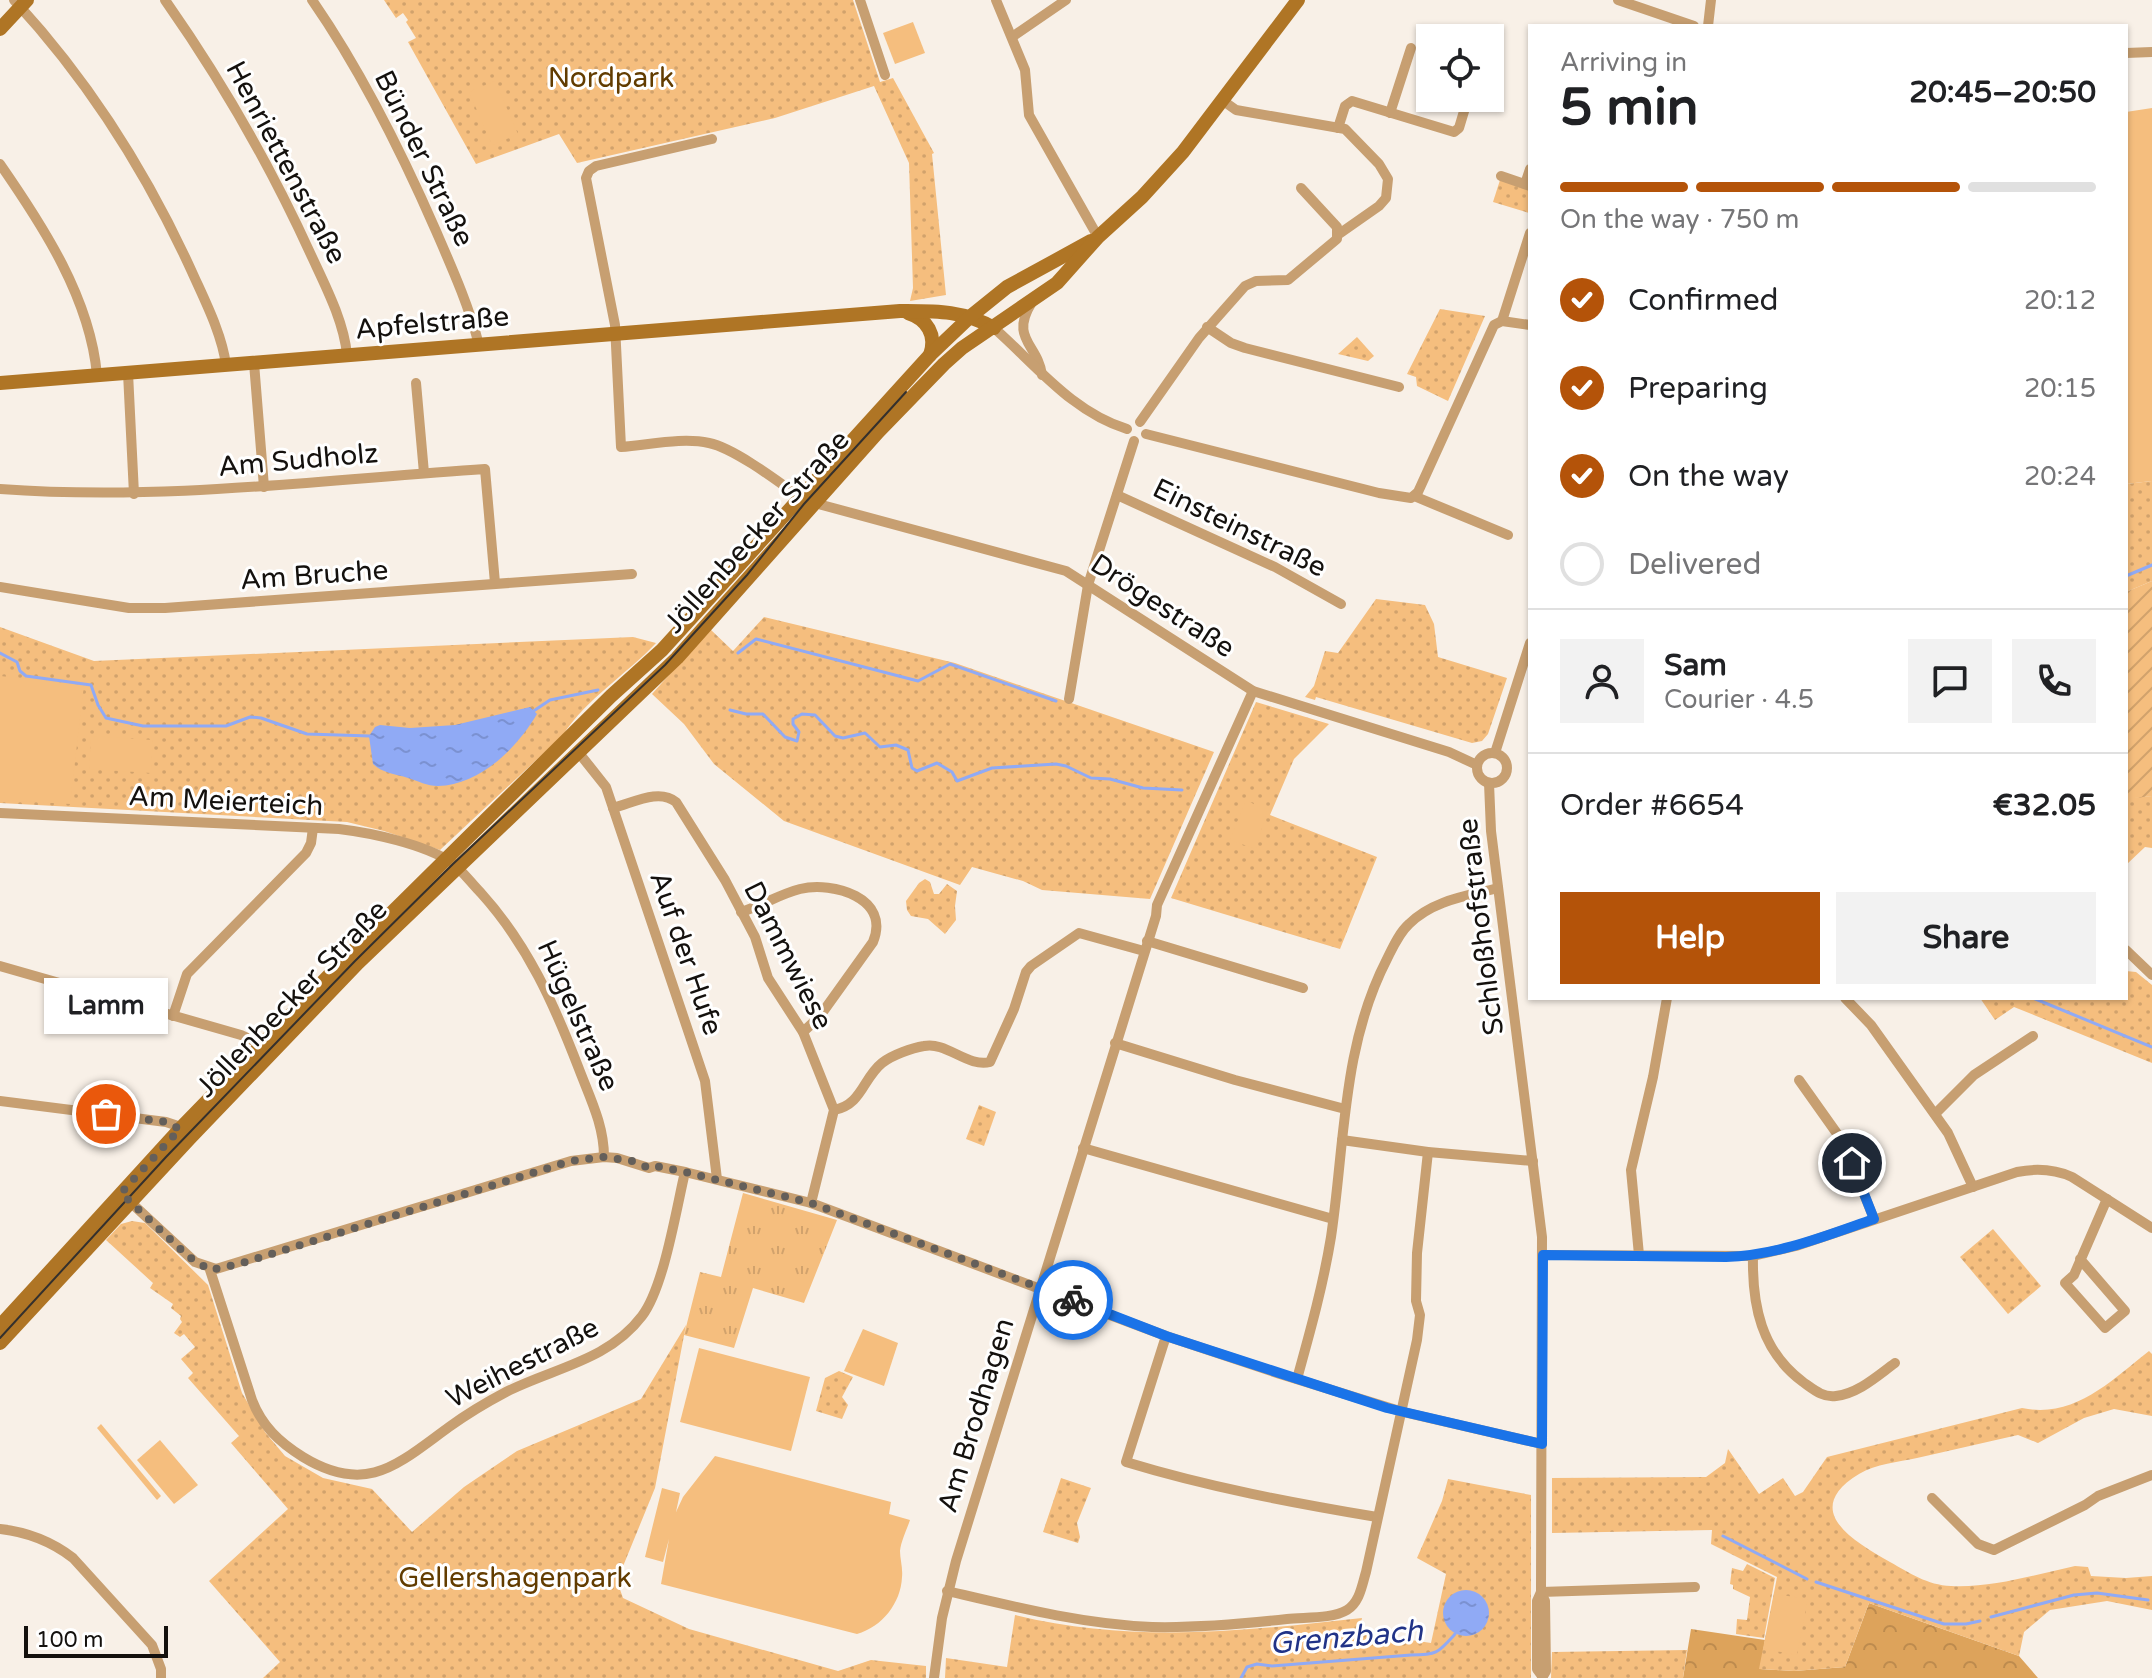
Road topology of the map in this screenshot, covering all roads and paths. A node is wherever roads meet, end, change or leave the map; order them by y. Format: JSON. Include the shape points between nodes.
{"nodes":[{"id":1,"x":165,"y":0,"type":"edge"},
{"id":2,"x":312,"y":0,"type":"edge"},
{"id":3,"x":860,"y":0,"type":"edge"},
{"id":4,"x":996,"y":0,"type":"edge"},
{"id":5,"x":1066,"y":0,"type":"edge"},
{"id":6,"x":1298,"y":0,"type":"edge"},
{"id":7,"x":1618,"y":0,"type":"edge"},
{"id":8,"x":1711,"y":0,"type":"edge"},
{"id":9,"x":20,"y":2,"type":"edge"},
{"id":10,"x":1688,"y":24,"type":"edge"},
{"id":11,"x":1708,"y":24,"type":"edge"},
{"id":12,"x":0,"y":29,"type":"edge"},
{"id":13,"x":1012,"y":37,"type":"junction"},
{"id":14,"x":1411,"y":48,"type":"dead end"},
{"id":15,"x":2152,"y":52,"type":"edge"},
{"id":16,"x":2128,"y":53,"type":"edge"},
{"id":17,"x":885,"y":75,"type":"dead end"},
{"id":18,"x":1222,"y":100,"type":"junction"},
{"id":19,"x":1464,"y":112,"type":"edge"},
{"id":20,"x":1390,"y":113,"type":"junction"},
{"id":21,"x":1338,"y":128,"type":"junction"},
{"id":22,"x":712,"y":139,"type":"dead end"},
{"id":23,"x":0,"y":164,"type":"edge"},
{"id":24,"x":1501,"y":176,"type":"dead end"},
{"id":25,"x":1528,"y":185,"type":"edge"},
{"id":26,"x":1301,"y":188,"type":"dead end"},
{"id":27,"x":1339,"y":234,"type":"junction"},
{"id":28,"x":1098,"y":237,"type":"junction"},
{"id":29,"x":1528,"y":239,"type":"edge"},
{"id":30,"x":1032,"y":302,"type":"junction"},
{"id":31,"x":900,"y":311,"type":"junction"},
{"id":32,"x":971,"y":316,"type":"junction"},
{"id":33,"x":1502,"y":321,"type":"junction"},
{"id":34,"x":1528,"y":325,"type":"edge"},
{"id":35,"x":1207,"y":327,"type":"junction"},
{"id":36,"x":994,"y":328,"type":"junction"},
{"id":37,"x":614,"y":333,"type":"junction"},
{"id":38,"x":479,"y":345,"type":"junction"},
{"id":39,"x":347,"y":355,"type":"junction"},
{"id":40,"x":930,"y":355,"type":"junction"},
{"id":41,"x":254,"y":363,"type":"junction"},
{"id":42,"x":226,"y":365,"type":"junction"},
{"id":43,"x":128,"y":373,"type":"junction"},
{"id":44,"x":97,"y":375,"type":"junction"},
{"id":45,"x":1042,"y":375,"type":"junction"},
{"id":46,"x":0,"y":383,"type":"edge"},
{"id":47,"x":416,"y":383,"type":"dead end"},
{"id":48,"x":1399,"y":387,"type":"dead end"},
{"id":49,"x":1140,"y":422,"type":"junction"},
{"id":50,"x":1127,"y":429,"type":"junction"},
{"id":51,"x":1146,"y":434,"type":"junction"},
{"id":52,"x":1134,"y":441,"type":"junction"},
{"id":53,"x":424,"y":473,"type":"junction"},
{"id":54,"x":264,"y":487,"type":"junction"},
{"id":55,"x":0,"y":489,"type":"edge"},
{"id":56,"x":134,"y":494,"type":"junction"},
{"id":57,"x":1117,"y":495,"type":"junction"},
{"id":58,"x":1414,"y":496,"type":"junction"},
{"id":59,"x":801,"y":498,"type":"junction"},
{"id":60,"x":816,"y":501,"type":"junction"},
{"id":61,"x":1508,"y":535,"type":"dead end"},
{"id":62,"x":632,"y":574,"type":"dead end"},
{"id":63,"x":495,"y":583,"type":"junction"},
{"id":64,"x":1088,"y":585,"type":"junction"},
{"id":65,"x":0,"y":587,"type":"edge"},
{"id":66,"x":1341,"y":604,"type":"dead end"},
{"id":67,"x":1528,"y":649,"type":"edge"},
{"id":68,"x":1253,"y":691,"type":"junction"},
{"id":69,"x":1069,"y":699,"type":"dead end"},
{"id":70,"x":579,"y":753,"type":"junction"},
{"id":71,"x":1495,"y":753,"type":"junction"},
{"id":72,"x":1477,"y":765,"type":"junction"},
{"id":73,"x":1489,"y":783,"type":"junction"},
{"id":74,"x":613,"y":808,"type":"junction"},
{"id":75,"x":0,"y":813,"type":"edge"},
{"id":76,"x":313,"y":828,"type":"junction"},
{"id":77,"x":451,"y":863,"type":"junction"},
{"id":78,"x":1498,"y":888,"type":"junction"},
{"id":79,"x":741,"y":912,"type":"junction"},
{"id":80,"x":1146,"y":946,"type":"junction"},
{"id":81,"x":2128,"y":952,"type":"edge"},
{"id":82,"x":0,"y":966,"type":"edge"},
{"id":83,"x":2152,"y":975,"type":"edge"},
{"id":84,"x":1303,"y":988,"type":"dead end"},
{"id":85,"x":1667,"y":1000,"type":"edge"},
{"id":86,"x":1847,"y":1000,"type":"edge"},
{"id":87,"x":173,"y":1016,"type":"junction"},
{"id":88,"x":803,"y":1032,"type":"junction"},
{"id":89,"x":2033,"y":1036,"type":"dead end"},
{"id":90,"x":1115,"y":1043,"type":"junction"},
{"id":91,"x":265,"y":1051,"type":"junction"},
{"id":92,"x":1799,"y":1080,"type":"dead end"},
{"id":93,"x":0,"y":1101,"type":"edge"},
{"id":94,"x":1345,"y":1109,"type":"junction"},
{"id":95,"x":834,"y":1110,"type":"junction"},
{"id":96,"x":1935,"y":1114,"type":"junction"},
{"id":97,"x":185,"y":1134,"type":"junction"},
{"id":98,"x":1342,"y":1140,"type":"junction"},
{"id":99,"x":1083,"y":1148,"type":"junction"},
{"id":100,"x":1428,"y":1152,"type":"junction"},
{"id":101,"x":604,"y":1157,"type":"junction"},
{"id":102,"x":1533,"y":1161,"type":"junction"},
{"id":103,"x":685,"y":1172,"type":"junction"},
{"id":104,"x":717,"y":1179,"type":"junction"},
{"id":105,"x":1973,"y":1187,"type":"junction"},
{"id":106,"x":126,"y":1198,"type":"junction"},
{"id":107,"x":2107,"y":1199,"type":"junction"},
{"id":108,"x":811,"y":1203,"type":"junction"},
{"id":109,"x":1333,"y":1219,"type":"junction"},
{"id":110,"x":1874,"y":1219,"type":"junction"},
{"id":111,"x":2152,"y":1228,"type":"edge"},
{"id":112,"x":1543,"y":1255,"type":"junction"},
{"id":113,"x":1639,"y":1255,"type":"junction"},
{"id":114,"x":1753,"y":1256,"type":"junction"},
{"id":115,"x":2080,"y":1259,"type":"junction"},
{"id":116,"x":210,"y":1270,"type":"junction"},
{"id":117,"x":1039,"y":1288,"type":"junction"},
{"id":118,"x":0,"y":1326,"type":"edge"},
{"id":119,"x":1166,"y":1336,"type":"junction"},
{"id":120,"x":0,"y":1343,"type":"edge"},
{"id":121,"x":1895,"y":1363,"type":"dead end"},
{"id":122,"x":1297,"y":1379,"type":"junction"},
{"id":123,"x":1403,"y":1412,"type":"junction"},
{"id":124,"x":1542,"y":1444,"type":"junction"},
{"id":125,"x":2152,"y":1475,"type":"edge"},
{"id":126,"x":1932,"y":1498,"type":"dead end"},
{"id":127,"x":1377,"y":1517,"type":"junction"},
{"id":128,"x":0,"y":1529,"type":"edge"},
{"id":129,"x":1695,"y":1587,"type":"dead end"},
{"id":130,"x":947,"y":1591,"type":"junction"},
{"id":131,"x":1541,"y":1592,"type":"junction"},
{"id":132,"x":1542,"y":1677,"type":"edge"},
{"id":133,"x":161,"y":1678,"type":"edge"},
{"id":134,"x":934,"y":1678,"type":"edge"}],
"edges":[{"from":1,"to":39,"type":"street","name":"Henriettenstraße","via":[[229,97],[287,205],[322,279]]},
{"from":2,"to":38,"type":"street","name":"Bünder Straße","via":[[390,132],[453,270]]},
{"from":3,"to":17,"type":"street"},
{"from":4,"to":13,"type":"street"},
{"from":5,"to":13,"type":"street"},
{"from":6,"to":18,"type":"main road","name":"Jöllenbecker Straße"},
{"from":7,"to":10,"type":"street"},
{"from":8,"to":11,"type":"street"},
{"from":9,"to":12,"type":"main road"},
{"from":9,"to":42,"type":"street","via":[[131,156],[199,288]]},
{"from":13,"to":28,"type":"street","via":[[1025,70],[1029,115]]},
{"from":14,"to":20,"type":"street"},
{"from":15,"to":16,"type":"street"},
{"from":18,"to":21,"type":"street","via":[[1236,110]]},
{"from":18,"to":28,"type":"main road","name":"Jöllenbecker Straße","via":[[1166,172]]},
{"from":19,"to":20,"type":"street","via":[[1454,132]]},
{"from":20,"to":21,"type":"street","via":[[1350,101]]},
{"from":21,"to":27,"type":"street","via":[[1349,132],[1379,164],[1389,184],[1379,206]]},
{"from":22,"to":37,"type":"street","via":[[596,166],[587,174]]},
{"from":23,"to":44,"type":"street","via":[[69,281],[90,337]]},
{"from":24,"to":25,"type":"street"},
{"from":26,"to":27,"type":"street"},
{"from":27,"to":35,"type":"street","via":[[1288,280],[1245,286]]},
{"from":28,"to":30,"type":"main road","name":"Jöllenbecker Straße","via":[[1057,283]]},
{"from":28,"to":32,"type":"main road","name":"Jöllenbecker Straße","via":[[1007,287]]},
{"from":29,"to":33,"type":"street"},
{"from":30,"to":36,"type":"main road","name":"Jöllenbecker Straße"},
{"from":30,"to":45,"type":"street","via":[[1023,336],[1038,357]]},
{"from":31,"to":32,"type":"main road","name":"Apfelstraße"},
{"from":31,"to":37,"type":"main road","name":"Apfelstraße"},
{"from":31,"to":40,"type":"main road","via":[[923,319],[933,339]]},
{"from":32,"to":36,"type":"main road"},
{"from":32,"to":40,"type":"main road","name":"Jöllenbecker Straße"},
{"from":33,"to":34,"type":"street"},
{"from":33,"to":58,"type":"street","via":[[1494,325]]},
{"from":35,"to":48,"type":"street","via":[[1245,348]]},
{"from":35,"to":49,"type":"street"},
{"from":36,"to":45,"type":"street"},
{"from":36,"to":60,"type":"main road","name":"Jöllenbecker Straße","via":[[944,364]]},
{"from":37,"to":38,"type":"main road","name":"Apfelstraße"},
{"from":37,"to":59,"type":"street","name":"Jöllenbecker Straße","via":[[621,447],[713,443]]},
{"from":38,"to":39,"type":"main road","name":"Apfelstraße"},
{"from":39,"to":41,"type":"main road","name":"Apfelstraße"},
{"from":40,"to":59,"type":"main road","name":"Jöllenbecker Straße"},
{"from":41,"to":42,"type":"main road","name":"Apfelstraße"},
{"from":41,"to":54,"type":"street"},
{"from":42,"to":43,"type":"main road","name":"Apfelstraße"},
{"from":43,"to":44,"type":"main road","name":"Apfelstraße"},
{"from":43,"to":56,"type":"street"},
{"from":44,"to":46,"type":"main road","name":"Apfelstraße"},
{"from":45,"to":50,"type":"street","via":[[1081,406]]},
{"from":47,"to":53,"type":"street"},
{"from":49,"to":50,"type":"street"},
{"from":49,"to":51,"type":"street"},
{"from":50,"to":52,"type":"street"},
{"from":51,"to":52,"type":"street"},
{"from":51,"to":58,"type":"street","via":[[1402,498]]},
{"from":52,"to":57,"type":"street"},
{"from":53,"to":54,"type":"street","name":"Am Sudholz"},
{"from":53,"to":63,"type":"street","name":"Am Sudholz","via":[[485,469]]},
{"from":54,"to":56,"type":"street","name":"Am Sudholz"},
{"from":55,"to":56,"type":"street","name":"Am Sudholz"},
{"from":57,"to":64,"type":"street"},
{"from":57,"to":66,"type":"street","name":"Einsteinstraße","via":[[1275,567]]},
{"from":58,"to":61,"type":"street"},
{"from":59,"to":77,"type":"main road","name":"Jöllenbecker Straße","via":[[662,650]]},
{"from":60,"to":64,"type":"street","name":"Drögestraße","via":[[1066,571]]},
{"from":60,"to":70,"type":"main road","name":"Jöllenbecker Straße","via":[[677,658]]},
{"from":62,"to":63,"type":"street","name":"Am Bruche"},
{"from":63,"to":65,"type":"street","name":"Am Bruche","via":[[165,608],[129,608]]},
{"from":64,"to":68,"type":"street","name":"Drögestraße"},
{"from":64,"to":69,"type":"street"},
{"from":67,"to":71,"type":"street"},
{"from":68,"to":72,"type":"street","name":"Drögestraße"},
{"from":68,"to":80,"type":"street","name":"Am Brodhagen","via":[[1161,895]]},
{"from":70,"to":74,"type":"street","name":"Auf der Hufe","via":[[603,780]]},
{"from":70,"to":77,"type":"main road","name":"Jöllenbecker Straße"},
{"from":71,"to":72,"type":"street","via":[[1482,756]]},
{"from":71,"to":73,"type":"street","via":[[1505,760],[1507,772]]},
{"from":72,"to":73,"type":"street","via":[[1480,778]]},
{"from":73,"to":78,"type":"street","name":"Schloßhofstraße"},
{"from":74,"to":79,"type":"street","name":"Dammwiese","via":[[659,795],[672,799]]},
{"from":74,"to":104,"type":"street","name":"Auf der Hufe","via":[[705,1081]]},
{"from":75,"to":76,"type":"street","name":"Am Meierteich"},
{"from":76,"to":77,"type":"street","name":"Am Meierteich","via":[[363,833]]},
{"from":76,"to":87,"type":"street","via":[[306,853],[187,974]]},
{"from":77,"to":91,"type":"main road","name":"Jöllenbecker Straße"},
{"from":77,"to":101,"type":"street","name":"Hügelstraße","via":[[510,929],[542,980],[601,1126]]},
{"from":78,"to":94,"type":"street","via":[[1449,900],[1406,926],[1382,967],[1361,1023]]},
{"from":78,"to":102,"type":"street","name":"Schloßhofstraße"},
{"from":79,"to":88,"type":"street","name":"Dammwiese","via":[[768,978]]},
{"from":79,"to":88,"type":"street","via":[[811,888],[842,892],[875,912],[873,942]]},
{"from":80,"to":84,"type":"street"},
{"from":80,"to":90,"type":"street","name":"Am Brodhagen"},
{"from":80,"to":95,"type":"street","via":[[1075,935],[1028,968],[990,1062],[923,1046],[881,1063],[855,1100]]},
{"from":81,"to":83,"type":"street"},
{"from":82,"to":87,"type":"street"},
{"from":85,"to":113,"type":"street","via":[[1631,1170]]},
{"from":86,"to":96,"type":"street"},
{"from":87,"to":91,"type":"street","via":[[248,1037]]},
{"from":88,"to":95,"type":"street","name":"Dammwiese"},
{"from":89,"to":96,"type":"street","via":[[1974,1075]]},
{"from":90,"to":94,"type":"street"},
{"from":90,"to":99,"type":"street","name":"Am Brodhagen"},
{"from":91,"to":97,"type":"main road","name":"Jöllenbecker Straße"},
{"from":92,"to":110,"type":"street","via":[[1843,1142]]},
{"from":93,"to":97,"type":"street","via":[[166,1122]]},
{"from":94,"to":98,"type":"street"},
{"from":95,"to":108,"type":"street"},
{"from":96,"to":105,"type":"street","via":[[1958,1149]]},
{"from":97,"to":106,"type":"main road","name":"Jöllenbecker Straße"},
{"from":98,"to":100,"type":"street"},
{"from":98,"to":109,"type":"street"},
{"from":99,"to":109,"type":"street"},
{"from":99,"to":117,"type":"street","name":"Am Brodhagen"},
{"from":100,"to":102,"type":"street"},
{"from":100,"to":123,"type":"street","via":[[1416,1260],[1420,1322]]},
{"from":101,"to":103,"type":"street","via":[[636,1158]]},
{"from":101,"to":116,"type":"street","via":[[571,1161]]},
{"from":102,"to":112,"type":"street","name":"Schloßhofstraße"},
{"from":103,"to":104,"type":"street"},
{"from":103,"to":116,"type":"street","name":"Weihestraße","via":[[657,1286],[634,1326],[593,1356],[489,1401],[406,1459],[375,1472],[332,1471],[271,1433],[252,1400]]},
{"from":104,"to":108,"type":"street"},
{"from":105,"to":107,"type":"street","via":[[2017,1172],[2047,1170],[2072,1177]]},
{"from":105,"to":110,"type":"street"},
{"from":106,"to":116,"type":"street"},
{"from":106,"to":118,"type":"main road","name":"Jöllenbecker Straße"},
{"from":106,"to":120,"type":"main road","name":"Jöllenbecker Straße"},
{"from":107,"to":111,"type":"street"},
{"from":107,"to":115,"type":"street"},
{"from":108,"to":117,"type":"street"},
{"from":109,"to":122,"type":"street"},
{"from":110,"to":114,"type":"street"},
{"from":112,"to":113,"type":"street"},
{"from":112,"to":124,"type":"street","name":"Schloßhofstraße"},
{"from":113,"to":114,"type":"street"},
{"from":114,"to":121,"type":"street","via":[[1758,1320],[1792,1373],[1825,1395],[1837,1396],[1862,1387]]},
{"from":115,"to":115,"type":"street","via":[[2065,1283],[2105,1328],[2125,1311]]},
{"from":117,"to":119,"type":"street"},
{"from":117,"to":130,"type":"street","name":"Am Brodhagen"},
{"from":119,"to":122,"type":"street"},
{"from":119,"to":127,"type":"street","via":[[1126,1462],[1261,1496]]},
{"from":122,"to":123,"type":"street"},
{"from":123,"to":124,"type":"street"},
{"from":123,"to":127,"type":"street"},
{"from":124,"to":131,"type":"street","name":"Schloßhofstraße"},
{"from":125,"to":126,"type":"street","via":[[2098,1496],[1994,1550],[1978,1544]]},
{"from":127,"to":130,"type":"street","via":[[1357,1599],[1348,1609],[1330,1614],[1152,1627],[1049,1615]]},
{"from":128,"to":133,"type":"street","via":[[33,1536],[73,1558],[152,1645]]},
{"from":129,"to":131,"type":"street"},
{"from":130,"to":134,"type":"street","name":"Am Brodhagen"},
{"from":131,"to":132,"type":"street","name":"Schloßhofstraße","via":[[1537,1669]]}]}
